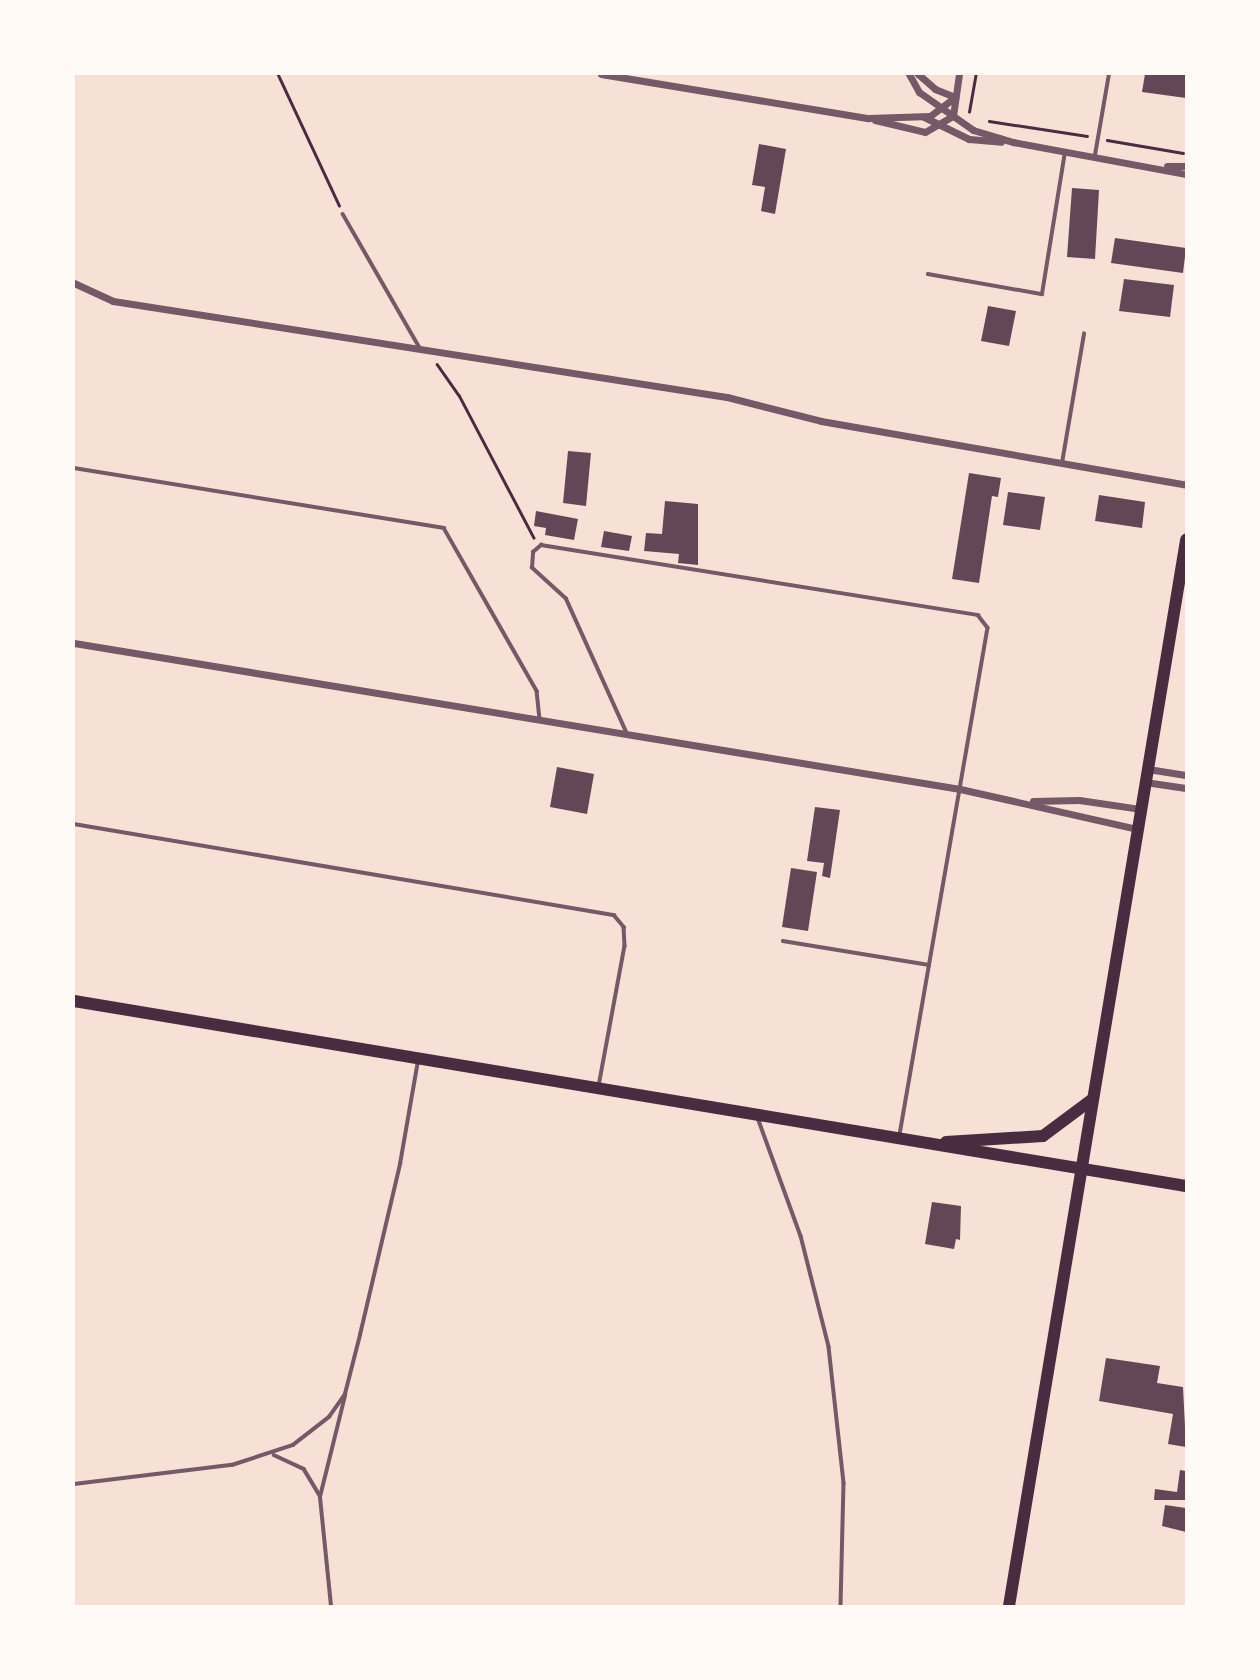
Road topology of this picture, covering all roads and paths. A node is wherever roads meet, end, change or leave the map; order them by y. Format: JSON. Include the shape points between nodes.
{"nodes":[{"id":1,"x":278,"y":74,"type":"edge"},
{"id":2,"x":601,"y":74,"type":"edge"},
{"id":3,"x":909,"y":74,"type":"edge"},
{"id":4,"x":918,"y":74,"type":"edge"},
{"id":5,"x":959,"y":74,"type":"edge"},
{"id":6,"x":976,"y":74,"type":"edge"},
{"id":7,"x":1108,"y":74,"type":"edge"},
{"id":8,"x":955,"y":97,"type":"junction"},
{"id":9,"x":942,"y":110,"type":"junction"},
{"id":10,"x":953,"y":116,"type":"junction"},
{"id":11,"x":924,"y":117,"type":"junction"},
{"id":12,"x":967,"y":117,"type":"dead end"},
{"id":13,"x":868,"y":118,"type":"junction"},
{"id":14,"x":980,"y":119,"type":"dead end"},
{"id":15,"x":940,"y":127,"type":"junction"},
{"id":16,"x":1098,"y":138,"type":"junction"},
{"id":17,"x":1013,"y":142,"type":"junction"},
{"id":18,"x":1065,"y":150,"type":"junction"},
{"id":19,"x":1186,"y":153,"type":"edge"},
{"id":20,"x":1096,"y":155,"type":"junction"},
{"id":21,"x":1156,"y":165,"type":"junction"},
{"id":22,"x":1186,"y":166,"type":"edge"},
{"id":23,"x":1186,"y":174,"type":"edge"},
{"id":24,"x":343,"y":215,"type":"joint"},
{"id":25,"x":928,"y":274,"type":"dead end"},
{"id":26,"x":74,"y":283,"type":"edge"},
{"id":27,"x":1084,"y":334,"type":"dead end"},
{"id":28,"x":421,"y":349,"type":"junction"},
{"id":29,"x":1062,"y":463,"type":"junction"},
{"id":30,"x":74,"y":468,"type":"edge"},
{"id":31,"x":1186,"y":485,"type":"edge"},
{"id":32,"x":1186,"y":540,"type":"edge"},
{"id":33,"x":538,"y":547,"type":"junction"},
{"id":34,"x":74,"y":643,"type":"edge"},
{"id":35,"x":540,"y":719,"type":"junction"},
{"id":36,"x":626,"y":733,"type":"junction"},
{"id":37,"x":1147,"y":775,"type":"junction"},
{"id":38,"x":1186,"y":775,"type":"edge"},
{"id":39,"x":1186,"y":788,"type":"edge"},
{"id":40,"x":960,"y":789,"type":"junction"},
{"id":41,"x":1025,"y":801,"type":"junction"},
{"id":42,"x":1141,"y":809,"type":"junction"},
{"id":43,"x":74,"y":824,"type":"edge"},
{"id":44,"x":1137,"y":829,"type":"junction"},
{"id":45,"x":783,"y":941,"type":"dead end"},
{"id":46,"x":929,"y":965,"type":"junction"},
{"id":47,"x":74,"y":1001,"type":"edge"},
{"id":48,"x":418,"y":1059,"type":"junction"},
{"id":49,"x":599,"y":1089,"type":"junction"},
{"id":50,"x":1090,"y":1101,"type":"junction"},
{"id":51,"x":757,"y":1116,"type":"junction"},
{"id":52,"x":899,"y":1140,"type":"junction"},
{"id":53,"x":925,"y":1144,"type":"junction"},
{"id":54,"x":1079,"y":1168,"type":"junction"},
{"id":55,"x":1186,"y":1186,"type":"edge"},
{"id":56,"x":345,"y":1394,"type":"junction"},
{"id":57,"x":271,"y":1454,"type":"junction"},
{"id":58,"x":74,"y":1484,"type":"edge"},
{"id":59,"x":320,"y":1497,"type":"junction"},
{"id":60,"x":331,"y":1606,"type":"edge"},
{"id":61,"x":842,"y":1606,"type":"edge"},
{"id":62,"x":1009,"y":1606,"type":"edge"}],
"edges":[{"from":1,"to":24,"type":"path"},
{"from":2,"to":13,"type":"street"},
{"from":3,"to":9,"type":"street","via":[[919,92]]},
{"from":4,"to":8,"type":"street","via":[[935,89]]},
{"from":5,"to":8,"type":"street"},
{"from":6,"to":12,"type":"path"},
{"from":7,"to":16,"type":"lane"},
{"from":8,"to":9,"type":"street"},
{"from":8,"to":10,"type":"street"},
{"from":9,"to":10,"type":"street"},
{"from":9,"to":11,"type":"street"},
{"from":10,"to":15,"type":"street"},
{"from":10,"to":17,"type":"street","via":[[973,130]]},
{"from":11,"to":13,"type":"street"},
{"from":11,"to":15,"type":"street"},
{"from":13,"to":15,"type":"street","via":[[913,132]]},
{"from":14,"to":16,"type":"path"},
{"from":15,"to":17,"type":"street","via":[[969,139]]},
{"from":16,"to":19,"type":"path"},
{"from":16,"to":20,"type":"lane"},
{"from":17,"to":18,"type":"street"},
{"from":18,"to":20,"type":"street"},
{"from":18,"to":25,"type":"lane","via":[[1042,293]]},
{"from":20,"to":21,"type":"street"},
{"from":21,"to":22,"type":"street"},
{"from":21,"to":23,"type":"street"},
{"from":24,"to":28,"type":"lane"},
{"from":26,"to":28,"type":"street","via":[[113,301]]},
{"from":27,"to":29,"type":"lane"},
{"from":28,"to":29,"type":"street","via":[[727,397],[821,421]]},
{"from":28,"to":33,"type":"path","via":[[459,395]]},
{"from":29,"to":31,"type":"street"},
{"from":30,"to":35,"type":"lane","via":[[444,528],[537,691]]},
{"from":32,"to":37,"type":"main road"},
{"from":33,"to":36,"type":"lane","via":[[531,558],[532,568],[566,599]]},
{"from":33,"to":40,"type":"lane","via":[[601,552],[978,615],[988,628]]},
{"from":34,"to":35,"type":"street"},
{"from":35,"to":36,"type":"street"},
{"from":36,"to":40,"type":"street"},
{"from":37,"to":38,"type":"street"},
{"from":37,"to":39,"type":"street"},
{"from":37,"to":42,"type":"main road"},
{"from":40,"to":41,"type":"street"},
{"from":40,"to":46,"type":"lane"},
{"from":41,"to":42,"type":"street","via":[[1079,800]]},
{"from":41,"to":44,"type":"street"},
{"from":42,"to":44,"type":"main road"},
{"from":43,"to":49,"type":"lane","via":[[614,915],[624,927],[625,946]]},
{"from":44,"to":50,"type":"main road"},
{"from":45,"to":46,"type":"lane"},
{"from":46,"to":52,"type":"lane"},
{"from":47,"to":48,"type":"main road"},
{"from":48,"to":49,"type":"main road"},
{"from":48,"to":56,"type":"lane","via":[[391,1209]]},
{"from":49,"to":51,"type":"main road"},
{"from":50,"to":53,"type":"main road","via":[[1042,1136]]},
{"from":50,"to":54,"type":"main road"},
{"from":51,"to":52,"type":"main road"},
{"from":51,"to":61,"type":"lane","via":[[801,1236],[829,1347],[844,1483]]},
{"from":52,"to":53,"type":"main road"},
{"from":53,"to":54,"type":"main road"},
{"from":54,"to":55,"type":"main road"},
{"from":54,"to":62,"type":"main road"},
{"from":56,"to":57,"type":"lane","via":[[311,1433]]},
{"from":56,"to":59,"type":"lane"},
{"from":57,"to":58,"type":"lane","via":[[221,1467]]},
{"from":57,"to":59,"type":"lane","via":[[304,1469]]},
{"from":59,"to":60,"type":"lane"}]}
